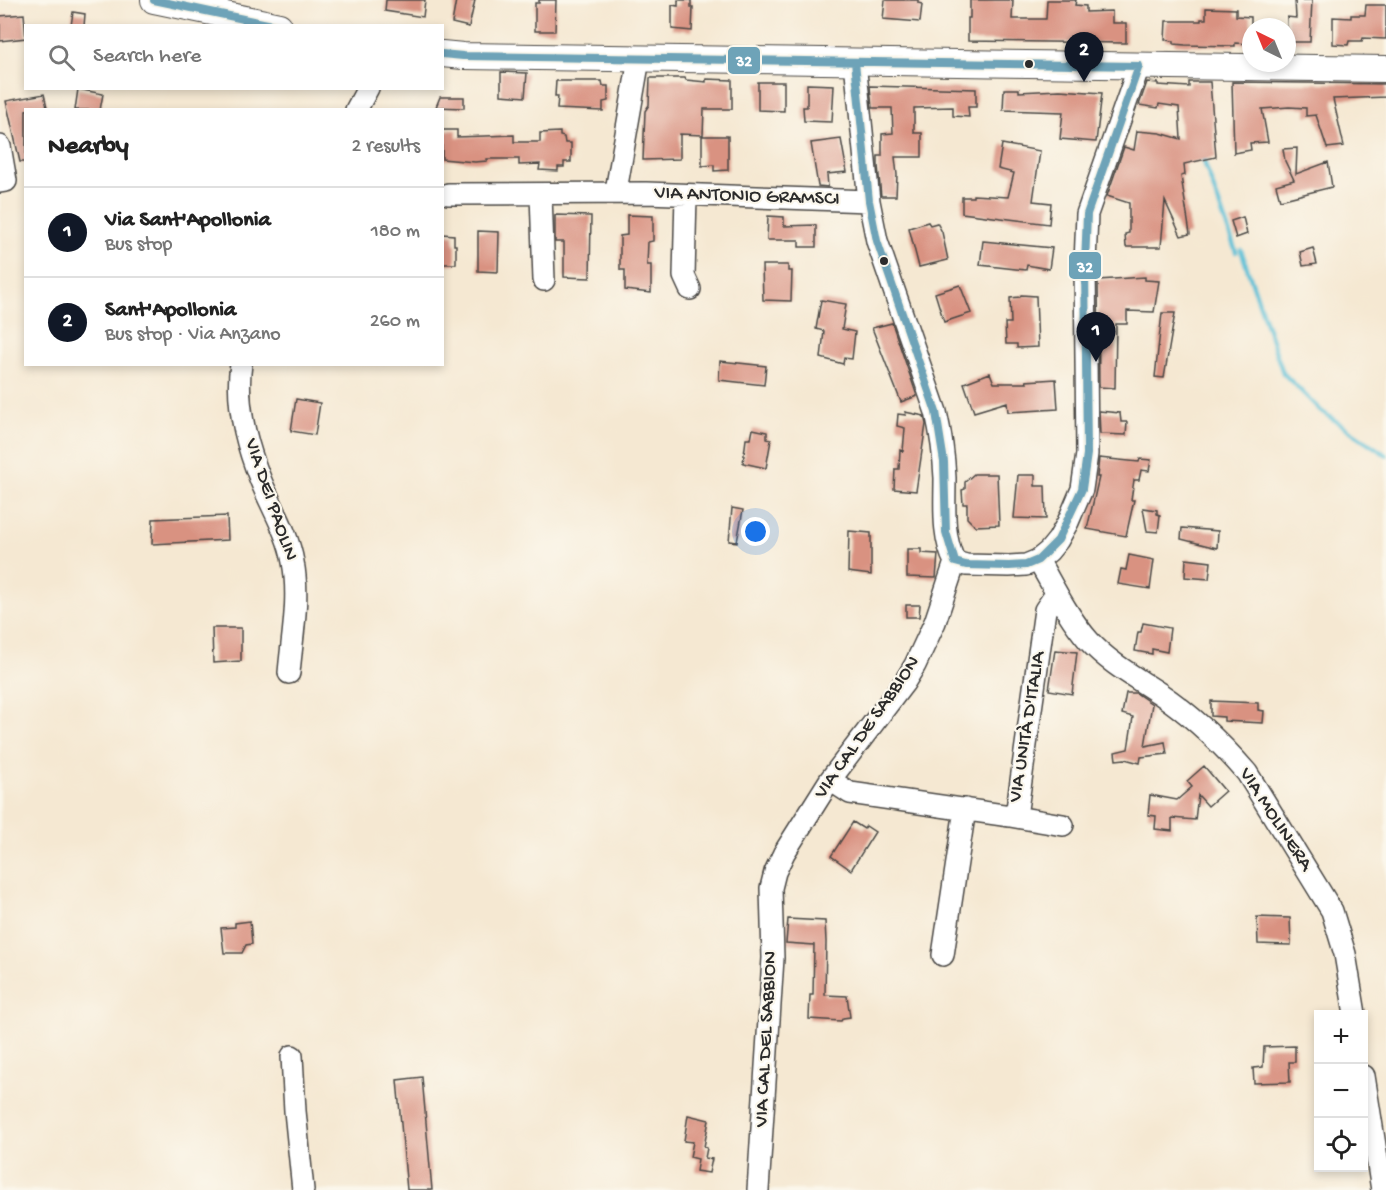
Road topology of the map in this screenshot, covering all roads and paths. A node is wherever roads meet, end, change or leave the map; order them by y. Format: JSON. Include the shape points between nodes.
{"nodes":[{"id":1,"x":154,"y":0,"type":"edge"},
{"id":2,"x":269,"y":24,"type":"edge"},
{"id":3,"x":444,"y":54,"type":"edge"},
{"id":4,"x":639,"y":59,"type":"junction"},
{"id":5,"x":855,"y":62,"type":"junction"},
{"id":6,"x":1138,"y":66,"type":"junction"},
{"id":7,"x":1386,"y":69,"type":"edge"},
{"id":8,"x":367,"y":90,"type":"edge"},
{"id":9,"x":357,"y":108,"type":"edge"},
{"id":10,"x":0,"y":146,"type":"edge"},
{"id":11,"x":0,"y":182,"type":"edge"},
{"id":12,"x":624,"y":193,"type":"junction"},
{"id":13,"x":448,"y":194,"type":"dead end"},
{"id":14,"x":541,"y":194,"type":"junction"},
{"id":15,"x":686,"y":195,"type":"junction"},
{"id":16,"x":869,"y":201,"type":"junction"},
{"id":17,"x":543,"y":280,"type":"dead end"},
{"id":18,"x":690,"y":289,"type":"dead end"},
{"id":19,"x":241,"y":366,"type":"edge"},
{"id":20,"x":1038,"y":560,"type":"junction"},
{"id":21,"x":955,"y":562,"type":"junction"},
{"id":22,"x":1056,"y":594,"type":"junction"},
{"id":23,"x":289,"y":673,"type":"dead end"},
{"id":24,"x":830,"y":780,"type":"junction"},
{"id":25,"x":965,"y":809,"type":"junction"},
{"id":26,"x":1010,"y":816,"type":"junction"},
{"id":27,"x":1063,"y":825,"type":"dead end"},
{"id":28,"x":771,"y":888,"type":"joint"},
{"id":29,"x":943,"y":955,"type":"dead end"},
{"id":30,"x":1354,"y":1010,"type":"edge"},
{"id":31,"x":292,"y":1056,"type":"dead end"},
{"id":32,"x":1368,"y":1102,"type":"edge"},
{"id":33,"x":303,"y":1190,"type":"edge"},
{"id":34,"x":758,"y":1190,"type":"edge"},
{"id":35,"x":1382,"y":1190,"type":"edge"}],
"edges":[{"from":1,"to":2,"type":"main road"},
{"from":3,"to":4,"type":"main road"},
{"from":4,"to":5,"type":"main road"},
{"from":4,"to":12,"type":"street","via":[[617,185]]},
{"from":5,"to":6,"type":"main road"},
{"from":5,"to":16,"type":"street"},
{"from":6,"to":7,"type":"main road"},
{"from":6,"to":20,"type":"street","via":[[1087,214],[1087,454],[1082,489],[1068,522],[1049,551]]},
{"from":8,"to":9,"type":"street"},
{"from":10,"to":11,"type":"street","via":[[6,181]]},
{"from":12,"to":14,"type":"street","name":"VIA ANTONIO GRAMSCI"},
{"from":12,"to":15,"type":"street","name":"VIA ANTONIO GRAMSCI"},
{"from":13,"to":14,"type":"street","name":"VIA ANTONIO GRAMSCI"},
{"from":14,"to":17,"type":"street"},
{"from":15,"to":16,"type":"street","name":"VIA ANTONIO GRAMSCI"},
{"from":15,"to":18,"type":"street","via":[[684,276]]},
{"from":16,"to":21,"type":"street","via":[[884,266],[942,437],[945,526]]},
{"from":19,"to":23,"type":"street","name":"VIA DEI PAOLIN","via":[[238,386],[248,444],[294,562],[296,590]]},
{"from":20,"to":21,"type":"street","via":[[1009,566]]},
{"from":20,"to":22,"type":"street","name":"VIA MOLINERA"},
{"from":21,"to":24,"type":"street","name":"VIA CAL DE SABBION","via":[[935,622],[915,665]]},
{"from":22,"to":26,"type":"street","name":"VIA UNITÀ D'ITALIA","via":[[1045,610],[1017,810]]},
{"from":22,"to":30,"type":"street","name":"VIA MOLINERA","via":[[1090,642],[1190,715],[1247,773],[1332,912],[1345,954]]},
{"from":24,"to":25,"type":"street","name":"VIA UNITÀ D'ITALIA","via":[[850,793]]},
{"from":24,"to":28,"type":"street","name":"VIA CAL DE SABBION","via":[[784,853]]},
{"from":25,"to":26,"type":"street","name":"VIA UNITÀ D'ITALIA"},
{"from":25,"to":29,"type":"street"},
{"from":26,"to":27,"type":"street"},
{"from":28,"to":34,"type":"street","name":"VIA CAL DEL SABBION","via":[[773,958]]},
{"from":31,"to":33,"type":"street"},
{"from":32,"to":35,"type":"street"}]}
